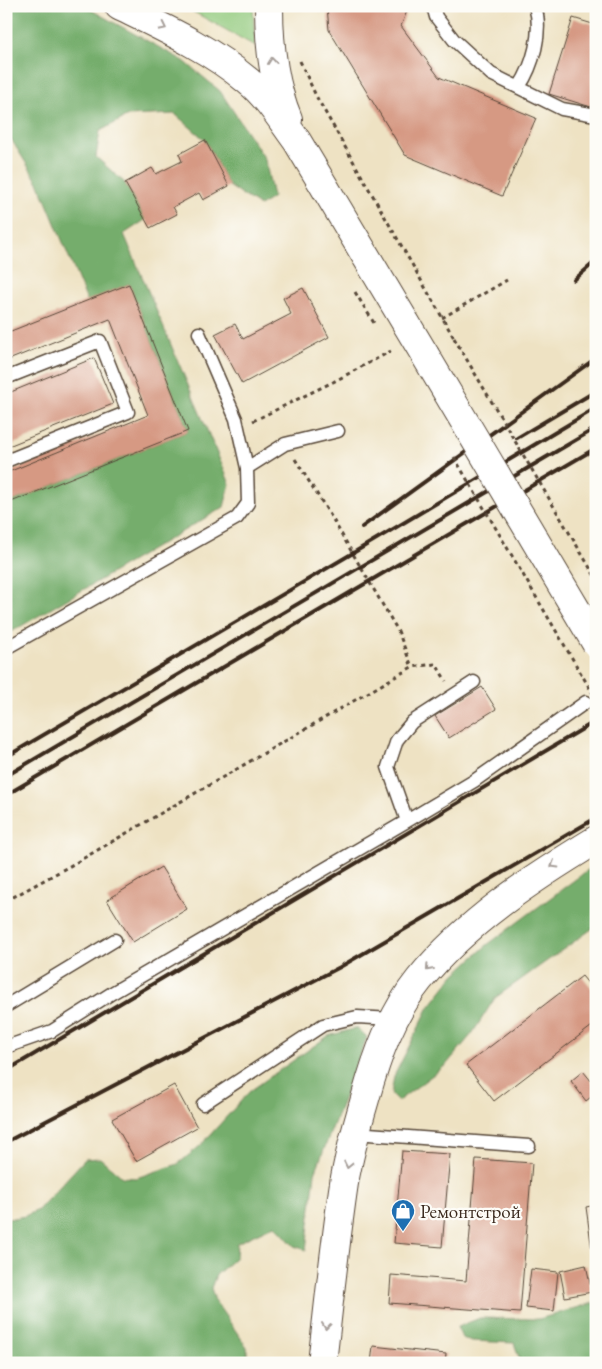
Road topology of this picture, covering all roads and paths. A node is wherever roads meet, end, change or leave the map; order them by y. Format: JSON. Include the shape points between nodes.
{"nodes":[{"id":1,"x":119,"y":6,"type":"edge"},
{"id":2,"x":269,"y":6,"type":"edge"},
{"id":3,"x":432,"y":6,"type":"edge"},
{"id":4,"x":535,"y":6,"type":"edge"},
{"id":5,"x":299,"y":58,"type":"dead end"},
{"id":6,"x":519,"y":87,"type":"junction"},
{"id":7,"x":596,"y":115,"type":"edge"},
{"id":8,"x":297,"y":141,"type":"junction"},
{"id":9,"x":506,"y":280,"type":"dead end"},
{"id":10,"x":355,"y":291,"type":"dead end"},
{"id":11,"x":442,"y":318,"type":"junction"},
{"id":12,"x":377,"y":329,"type":"dead end"},
{"id":13,"x":198,"y":333,"type":"dead end"},
{"id":14,"x":386,"y":344,"type":"dead end"},
{"id":15,"x":391,"y":351,"type":"junction"},
{"id":16,"x":394,"y":357,"type":"dead end"},
{"id":17,"x":6,"y":378,"type":"edge"},
{"id":18,"x":237,"y":425,"type":"junction"},
{"id":19,"x":338,"y":430,"type":"dead end"},
{"id":20,"x":285,"y":444,"type":"junction"},
{"id":21,"x":452,"y":453,"type":"dead end"},
{"id":22,"x":6,"y":461,"type":"edge"},
{"id":23,"x":247,"y":468,"type":"junction"},
{"id":24,"x":596,"y":578,"type":"edge"},
{"id":25,"x":596,"y":643,"type":"edge"},
{"id":26,"x":6,"y":648,"type":"edge"},
{"id":27,"x":412,"y":667,"type":"junction"},
{"id":28,"x":474,"y":682,"type":"dead end"},
{"id":29,"x":454,"y":695,"type":"junction"},
{"id":30,"x":591,"y":700,"type":"edge"},
{"id":31,"x":407,"y":821,"type":"junction"},
{"id":32,"x":596,"y":840,"type":"edge"},
{"id":33,"x":6,"y":901,"type":"edge"},
{"id":34,"x":115,"y":940,"type":"dead end"},
{"id":35,"x":6,"y":1006,"type":"edge"},
{"id":36,"x":392,"y":1019,"type":"junction"},
{"id":37,"x":6,"y":1047,"type":"edge"},
{"id":38,"x":203,"y":1104,"type":"dead end"},
{"id":39,"x":355,"y":1133,"type":"junction"},
{"id":40,"x":529,"y":1146,"type":"dead end"},
{"id":41,"x":322,"y":1363,"type":"edge"}],
"edges":[{"from":1,"to":8,"type":"main road","one_way":true,"via":[[174,32],[250,82]]},
{"from":8,"to":2,"type":"main road","one_way":true,"via":[[280,101],[273,68]]},
{"from":3,"to":6,"type":"lane","via":[[448,32],[478,63],[491,74]]},
{"from":4,"to":6,"type":"lane","via":[[539,25],[533,54]]},
{"from":5,"to":11,"type":"path","via":[[321,105]]},
{"from":6,"to":7,"type":"lane","via":[[562,109]]},
{"from":8,"to":25,"type":"main road","bridge":true},
{"from":9,"to":11,"type":"path"},
{"from":10,"to":12,"type":"path"},
{"from":11,"to":24,"type":"path","bridge":true},
{"from":13,"to":18,"type":"lane"},
{"from":14,"to":15,"type":"path"},
{"from":15,"to":16,"type":"path"},
{"from":15,"to":18,"type":"path","via":[[258,420]]},
{"from":17,"to":22,"type":"lane","via":[[100,340],[128,412]]},
{"from":18,"to":23,"type":"lane"},
{"from":19,"to":20,"type":"lane"},
{"from":20,"to":23,"type":"lane"},
{"from":20,"to":27,"type":"path","via":[[398,631]]},
{"from":21,"to":30,"type":"path","bridge":true},
{"from":23,"to":26,"type":"lane","via":[[248,503],[237,518]]},
{"from":27,"to":29,"type":"path","via":[[436,664]]},
{"from":27,"to":33,"type":"path"},
{"from":28,"to":29,"type":"lane"},
{"from":29,"to":31,"type":"lane","via":[[412,722],[397,740],[388,767]]},
{"from":30,"to":31,"type":"lane","via":[[474,781]]},
{"from":31,"to":37,"type":"lane","via":[[52,1031]]},
{"from":32,"to":36,"type":"main road","one_way":true,"via":[[522,888],[449,947],[418,981]]},
{"from":34,"to":35,"type":"lane"},
{"from":36,"to":38,"type":"lane","via":[[357,1017],[323,1025]]},
{"from":36,"to":39,"type":"main road","via":[[375,1063]]},
{"from":39,"to":40,"type":"lane"},
{"from":39,"to":41,"type":"main road","one_way":true,"via":[[344,1182]]}]}
